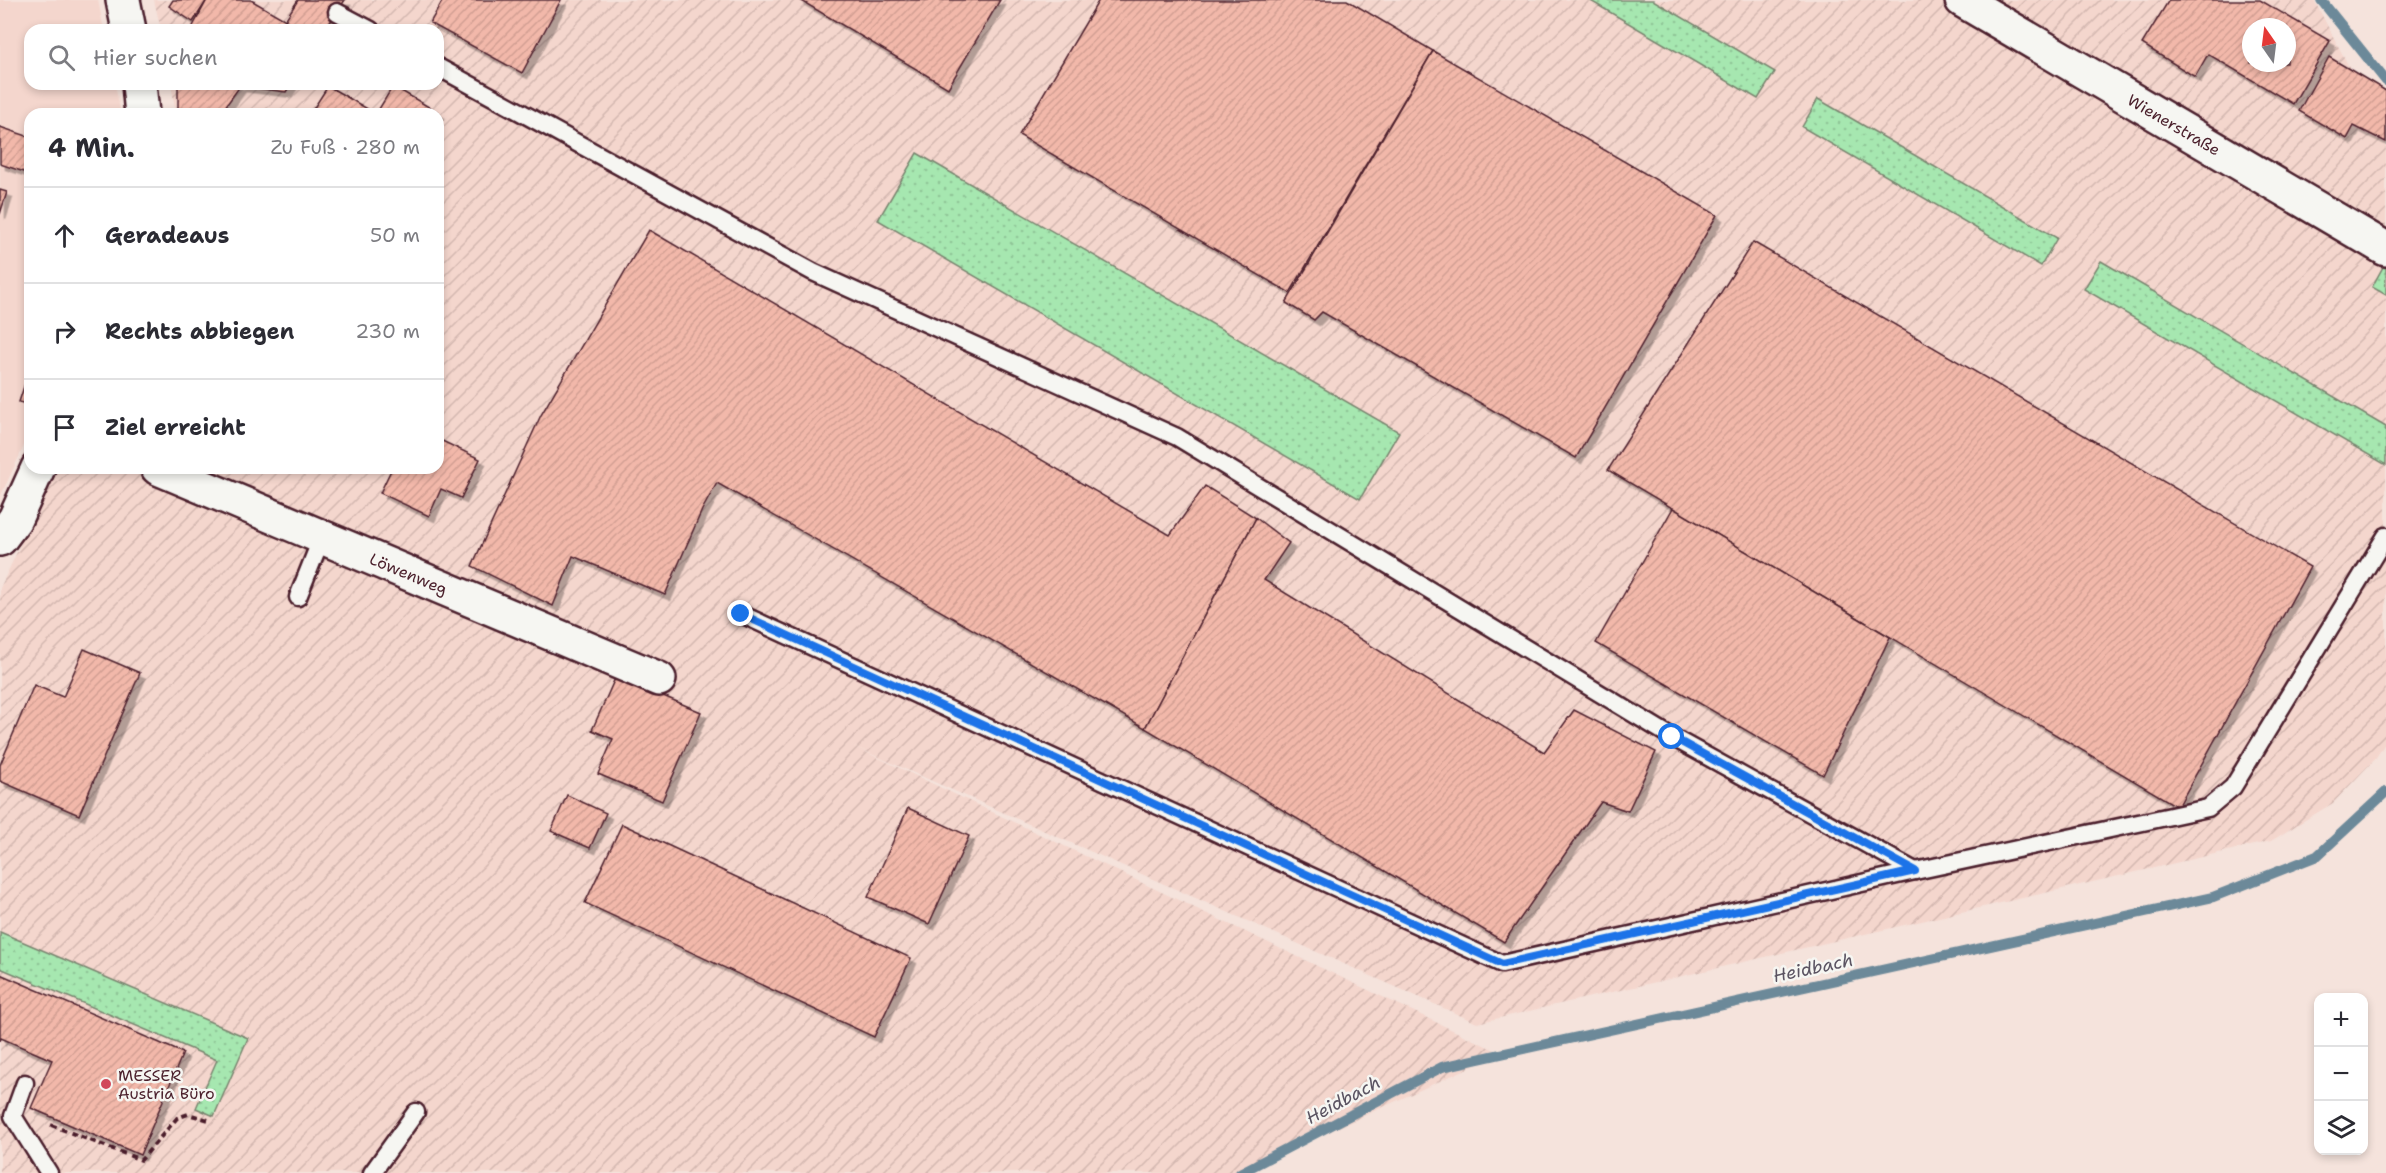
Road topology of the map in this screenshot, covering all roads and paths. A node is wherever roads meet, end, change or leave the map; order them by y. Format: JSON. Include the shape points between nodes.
{"nodes":[{"id":1,"x":123,"y":0,"type":"edge"},
{"id":2,"x":1962,"y":0,"type":"edge"},
{"id":3,"x":337,"y":12,"type":"dead end"},
{"id":4,"x":128,"y":24,"type":"edge"},
{"id":5,"x":360,"y":24,"type":"edge"},
{"id":6,"x":444,"y":70,"type":"edge"},
{"id":7,"x":140,"y":90,"type":"edge"},
{"id":8,"x":141,"y":108,"type":"edge"},
{"id":9,"x":2386,"y":249,"type":"edge"},
{"id":10,"x":35,"y":474,"type":"edge"},
{"id":11,"x":172,"y":474,"type":"edge"},
{"id":12,"x":2386,"y":536,"type":"edge"},
{"id":13,"x":322,"y":537,"type":"junction"},
{"id":14,"x":0,"y":539,"type":"edge"},
{"id":15,"x":298,"y":597,"type":"dead end"},
{"id":16,"x":741,"y":614,"type":"dead end"},
{"id":17,"x":659,"y":680,"type":"dead end"},
{"id":18,"x":1915,"y":871,"type":"junction"},
{"id":19,"x":25,"y":1083,"type":"dead end"},
{"id":20,"x":416,"y":1112,"type":"dead end"},
{"id":21,"x":212,"y":1121,"type":"dead end"},
{"id":22,"x":19,"y":1126,"type":"junction"},
{"id":23,"x":49,"y":1173,"type":"edge"},
{"id":24,"x":372,"y":1173,"type":"edge"}],
"edges":[{"from":1,"to":4,"type":"street"},
{"from":2,"to":9,"type":"street","name":"Wienerstraße"},
{"from":3,"to":5,"type":"lane"},
{"from":6,"to":18,"type":"lane","via":[[813,272],[1177,437],[1672,737]]},
{"from":7,"to":8,"type":"street"},
{"from":10,"to":14,"type":"street","via":[[15,519]]},
{"from":11,"to":13,"type":"street","name":"Löwenweg"},
{"from":12,"to":18,"type":"lane","via":[[2233,787],[2208,808]]},
{"from":13,"to":15,"type":"lane"},
{"from":13,"to":17,"type":"street","name":"Löwenweg"},
{"from":16,"to":18,"type":"lane","via":[[1502,964]]},
{"from":19,"to":22,"type":"lane","via":[[13,1116]]},
{"from":20,"to":24,"type":"lane"},
{"from":21,"to":22,"type":"path","via":[[188,1114],[177,1118],[141,1160],[26,1115]]},
{"from":22,"to":23,"type":"lane"}]}
